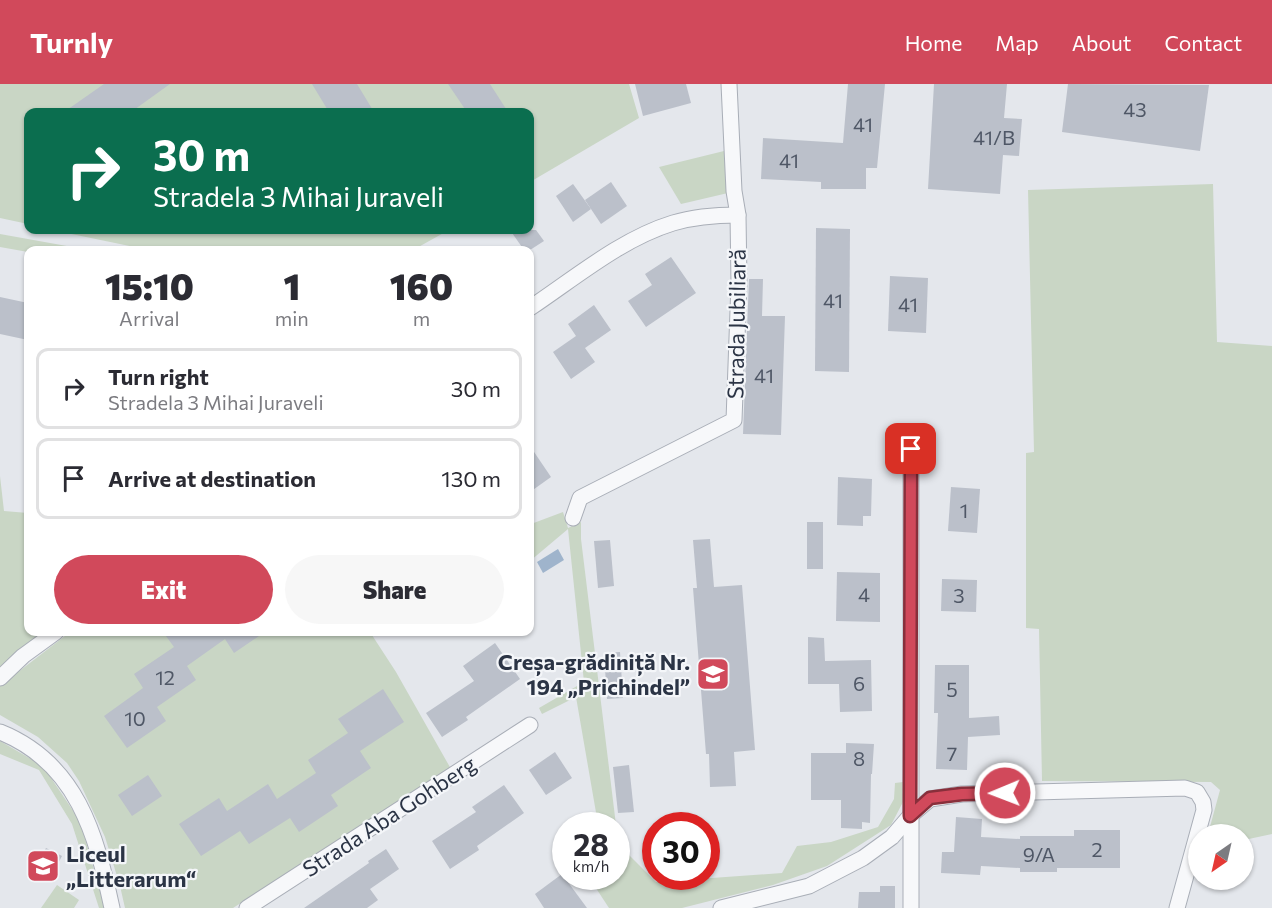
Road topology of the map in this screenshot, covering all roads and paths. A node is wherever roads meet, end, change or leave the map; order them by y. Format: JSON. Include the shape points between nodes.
{"nodes":[{"id":1,"x":729,"y":84,"type":"edge"},
{"id":2,"x":738,"y":215,"type":"junction"},
{"id":3,"x":534,"y":305,"type":"edge"},
{"id":4,"x":911,"y":449,"type":"dead end"},
{"id":5,"x":573,"y":518,"type":"dead end"},
{"id":6,"x":50,"y":636,"type":"edge"},
{"id":7,"x":0,"y":678,"type":"edge"},
{"id":8,"x":530,"y":725,"type":"dead end"},
{"id":9,"x":0,"y":732,"type":"edge"},
{"id":10,"x":910,"y":816,"type":"junction"},
{"id":11,"x":112,"y":908,"type":"edge"},
{"id":12,"x":247,"y":908,"type":"edge"},
{"id":13,"x":721,"y":908,"type":"edge"},
{"id":14,"x":911,"y":908,"type":"edge"},
{"id":15,"x":1177,"y":908,"type":"edge"}],
"edges":[{"from":1,"to":2,"type":"street","name":"Strada Jubiliară"},
{"from":2,"to":3,"type":"street","name":"Strada Jubiliară","via":[[689,219],[634,239]]},
{"from":2,"to":5,"type":"street","name":"Strada Jubiliară","via":[[734,420],[580,498]]},
{"from":4,"to":10,"type":"street"},
{"from":6,"to":7,"type":"street"},
{"from":8,"to":12,"type":"street","name":"Strada Aba Gohberg"},
{"from":9,"to":11,"type":"street","via":[[20,740],[38,754],[68,786],[101,857]]},
{"from":10,"to":13,"type":"street","via":[[892,837],[863,858],[809,886]]},
{"from":10,"to":14,"type":"street"},
{"from":10,"to":15,"type":"street","via":[[930,798],[962,794],[1185,788],[1197,792],[1203,810]]}]}
